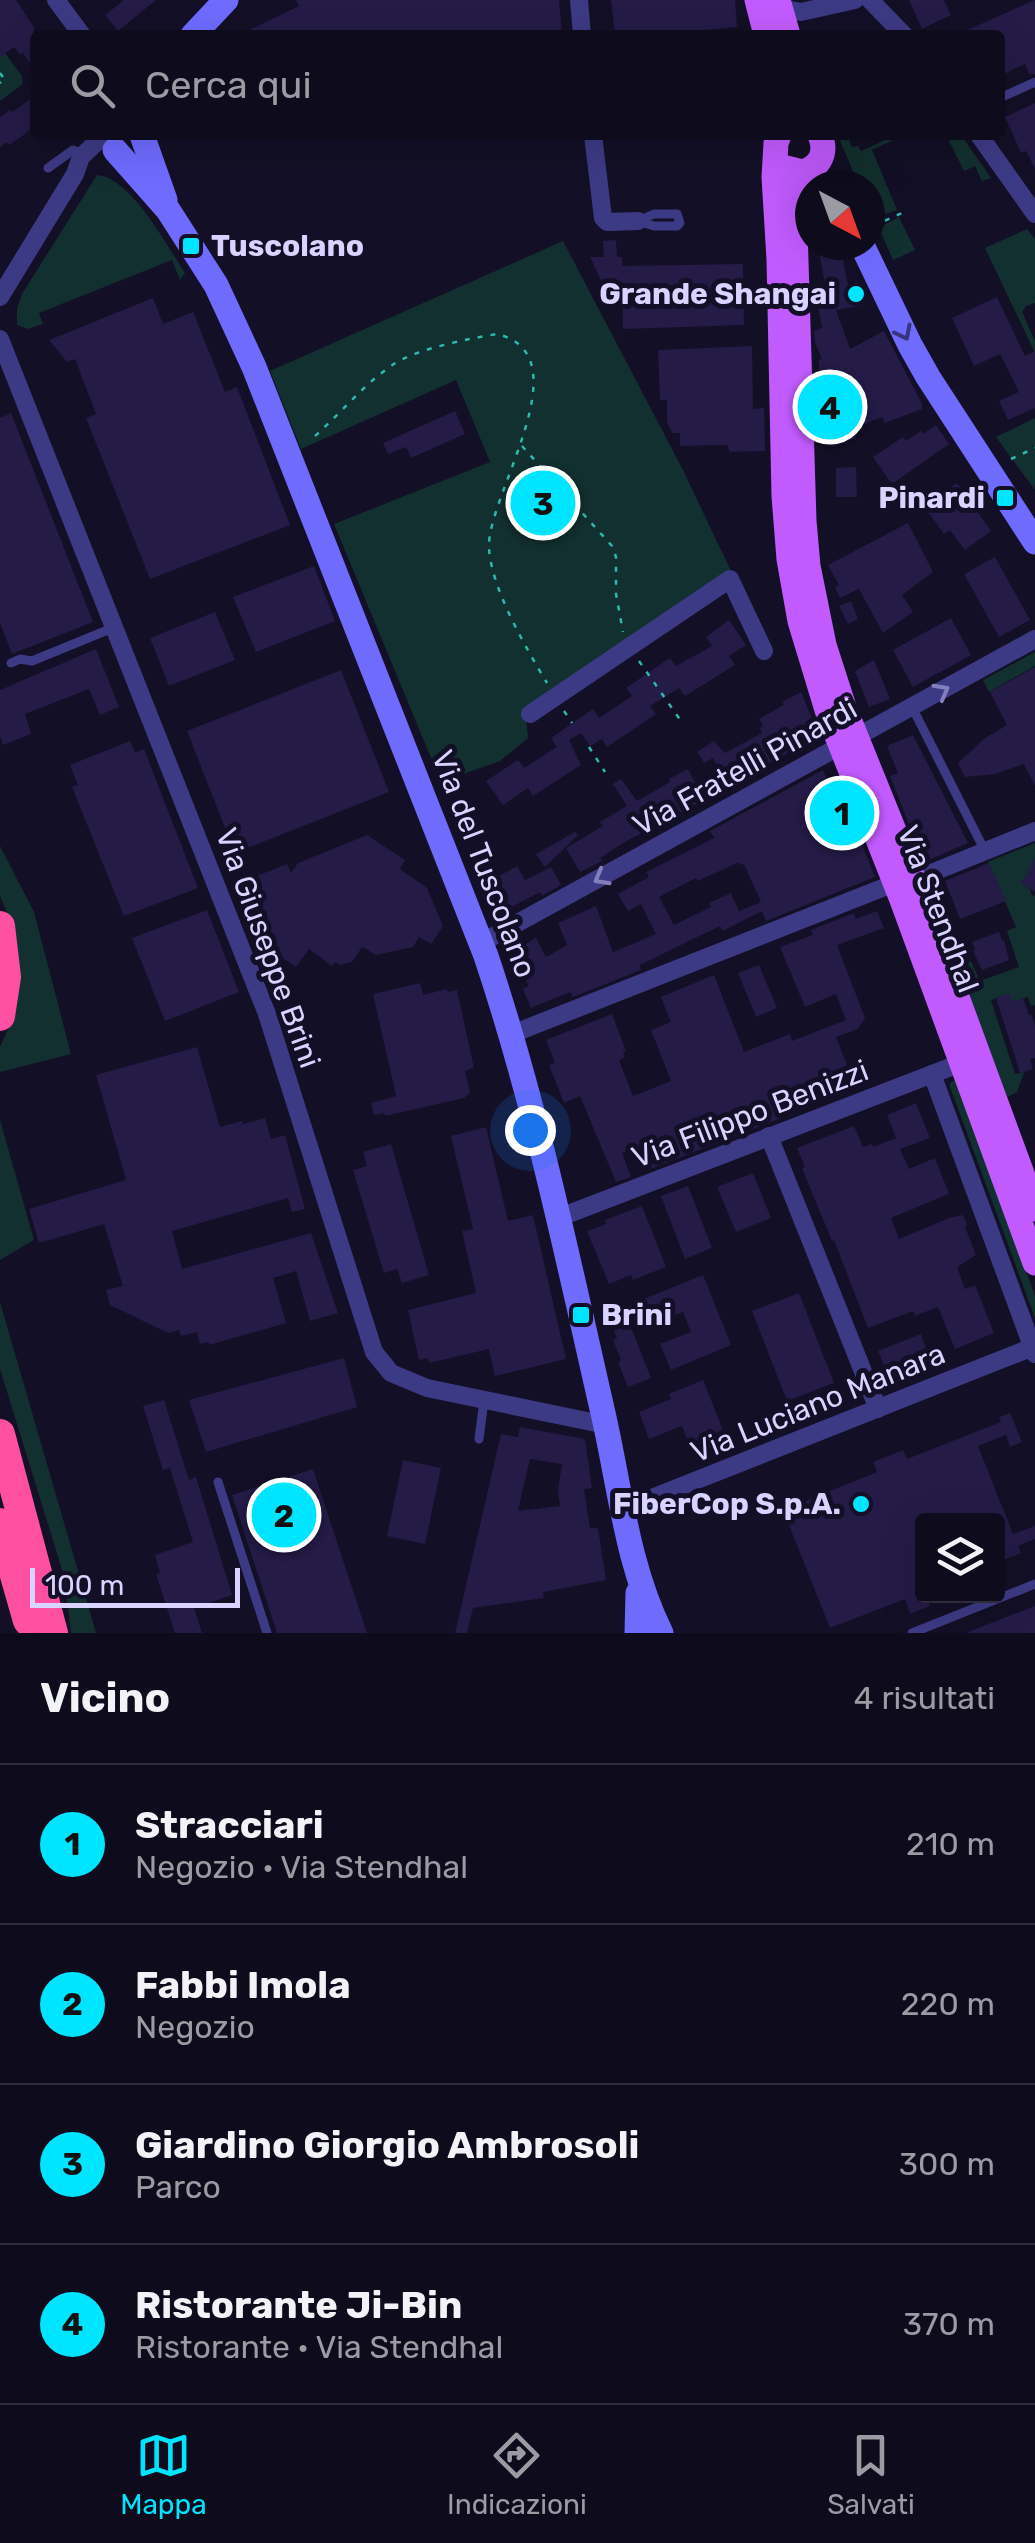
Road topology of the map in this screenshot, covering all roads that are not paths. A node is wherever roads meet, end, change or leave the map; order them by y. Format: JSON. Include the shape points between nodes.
{"nodes":[{"id":1,"x":56,"y":0,"type":"edge"},
{"id":2,"x":226,"y":0,"type":"edge"},
{"id":3,"x":579,"y":0,"type":"edge"},
{"id":4,"x":757,"y":0,"type":"edge"},
{"id":5,"x":855,"y":0,"type":"edge"},
{"id":6,"x":870,"y":0,"type":"edge"},
{"id":7,"x":782,"y":16,"type":"edge"},
{"id":8,"x":78,"y":30,"type":"edge"},
{"id":9,"x":198,"y":30,"type":"edge"},
{"id":10,"x":582,"y":30,"type":"edge"},
{"id":11,"x":765,"y":30,"type":"edge"},
{"id":12,"x":899,"y":30,"type":"edge"},
{"id":13,"x":1035,"y":82,"type":"edge"},
{"id":14,"x":1005,"y":96,"type":"edge"},
{"id":15,"x":119,"y":140,"type":"edge"},
{"id":16,"x":594,"y":140,"type":"edge"},
{"id":17,"x":822,"y":140,"type":"edge"},
{"id":18,"x":983,"y":140,"type":"edge"},
{"id":19,"x":778,"y":146,"type":"edge"},
{"id":20,"x":83,"y":154,"type":"junction"},
{"id":21,"x":48,"y":168,"type":"dead end"},
{"id":22,"x":815,"y":170,"type":"edge"},
{"id":23,"x":795,"y":173,"type":"edge"},
{"id":24,"x":75,"y":174,"type":"junction"},
{"id":25,"x":1035,"y":214,"type":"edge"},
{"id":26,"x":638,"y":222,"type":"dead end"},
{"id":27,"x":800,"y":260,"type":"edge"},
{"id":28,"x":879,"y":260,"type":"edge"},
{"id":29,"x":0,"y":297,"type":"edge"},
{"id":30,"x":0,"y":339,"type":"edge"},
{"id":31,"x":1035,"y":542,"type":"edge"},
{"id":32,"x":114,"y":627,"type":"junction"},
{"id":33,"x":1035,"y":639,"type":"edge"},
{"id":34,"x":764,"y":651,"type":"dead end"},
{"id":35,"x":11,"y":663,"type":"dead end"},
{"id":36,"x":912,"y":707,"type":"junction"},
{"id":37,"x":530,"y":714,"type":"dead end"},
{"id":38,"x":848,"y":742,"type":"junction"},
{"id":39,"x":1035,"y":831,"type":"edge"},
{"id":40,"x":985,"y":851,"type":"junction"},
{"id":41,"x":904,"y":882,"type":"junction"},
{"id":42,"x":0,"y":926,"type":"edge"},
{"id":43,"x":481,"y":943,"type":"junction"},
{"id":44,"x":0,"y":1016,"type":"edge"},
{"id":45,"x":512,"y":1034,"type":"junction"},
{"id":46,"x":962,"y":1063,"type":"junction"},
{"id":47,"x":932,"y":1074,"type":"junction"},
{"id":48,"x":769,"y":1136,"type":"junction"},
{"id":49,"x":1035,"y":1209,"type":"edge"},
{"id":50,"x":558,"y":1218,"type":"junction"},
{"id":51,"x":1035,"y":1263,"type":"edge"},
{"id":52,"x":1034,"y":1350,"type":"edge"},
{"id":53,"x":484,"y":1400,"type":"junction"},
{"id":54,"x":878,"y":1409,"type":"junction"},
{"id":55,"x":606,"y":1424,"type":"junction"},
{"id":56,"x":0,"y":1434,"type":"edge"},
{"id":57,"x":480,"y":1439,"type":"dead end"},
{"id":58,"x":218,"y":1482,"type":"dead end"},
{"id":59,"x":623,"y":1508,"type":"junction"},
{"id":60,"x":0,"y":1523,"type":"edge"},
{"id":61,"x":638,"y":1578,"type":"junction"},
{"id":62,"x":1035,"y":1584,"type":"edge"},
{"id":63,"x":32,"y":1633,"type":"edge"},
{"id":64,"x":53,"y":1633,"type":"edge"},
{"id":65,"x":267,"y":1633,"type":"edge"},
{"id":66,"x":637,"y":1633,"type":"edge"},
{"id":67,"x":662,"y":1633,"type":"edge"},
{"id":68,"x":912,"y":1633,"type":"edge"}],
"edges":[{"from":1,"to":8,"type":"street"},
{"from":2,"to":9,"type":"street"},
{"from":3,"to":10,"type":"street"},
{"from":4,"to":11,"type":"main road"},
{"from":5,"to":7,"type":"street"},
{"from":6,"to":12,"type":"street"},
{"from":13,"to":14,"type":"lane"},
{"from":15,"to":20,"type":"street"},
{"from":15,"to":24,"type":"street"},
{"from":15,"to":43,"type":"street","name":"Via del Tuscolano","via":[[216,285],[254,367]]},
{"from":16,"to":26,"type":"street","via":[[602,218]]},
{"from":17,"to":22,"type":"main road","name":"Via Stendhal"},
{"from":18,"to":25,"type":"street"},
{"from":19,"to":23,"type":"main road"},
{"from":19,"to":38,"type":"main road","name":"Via Stendhal","via":[[774,205],[789,559],[809,657]]},
{"from":20,"to":21,"type":"lane","via":[[73,150]]},
{"from":20,"to":24,"type":"street"},
{"from":24,"to":29,"type":"street"},
{"from":27,"to":38,"type":"main road","name":"Via Stendhal","via":[[808,566]]},
{"from":28,"to":31,"type":"street","one_way":true,"via":[[928,377]]},
{"from":30,"to":32,"type":"street","name":"Via Giuseppe Brini"},
{"from":32,"to":35,"type":"lane","via":[[32,661]]},
{"from":32,"to":53,"type":"street","name":"Via Giuseppe Brini","via":[[268,1014],[374,1352],[390,1372]]},
{"from":36,"to":33,"type":"street","name":"Via Fratelli Pinardi","one_way":true},
{"from":34,"to":37,"type":"street","via":[[730,578]]},
{"from":36,"to":38,"type":"street","name":"Via Fratelli Pinardi"},
{"from":36,"to":40,"type":"lane"},
{"from":38,"to":41,"type":"main road","name":"Via Stendhal"},
{"from":38,"to":43,"type":"street","name":"Via Fratelli Pinardi","one_way":true},
{"from":39,"to":40,"type":"street"},
{"from":40,"to":41,"type":"street"},
{"from":41,"to":45,"type":"street"},
{"from":41,"to":46,"type":"main road","name":"Via Stendhal"},
{"from":41,"to":49,"type":"main road","name":"Via Stendhal"},
{"from":42,"to":44,"type":"highway","via":[[6,977]]},
{"from":43,"to":45,"type":"street","name":"Via del Tuscolano"},
{"from":45,"to":50,"type":"street","name":"Via del Tuscolano"},
{"from":46,"to":47,"type":"street","name":"Via Filippo Benizzi"},
{"from":46,"to":51,"type":"main road","name":"Via Stendhal"},
{"from":47,"to":48,"type":"street","name":"Via Filippo Benizzi"},
{"from":47,"to":52,"type":"street"},
{"from":48,"to":50,"type":"street","name":"Via Filippo Benizzi"},
{"from":48,"to":54,"type":"street"},
{"from":50,"to":55,"type":"street","name":"Via del Tuscolano"},
{"from":52,"to":54,"type":"street","name":"Via Luciano Manara"},
{"from":53,"to":55,"type":"street","name":"Via Giuseppe Brini"},
{"from":53,"to":57,"type":"lane"},
{"from":54,"to":59,"type":"street","name":"Via Luciano Manara"},
{"from":55,"to":59,"type":"street","name":"Via del Tuscolano"},
{"from":56,"to":64,"type":"highway"},
{"from":58,"to":65,"type":"lane"},
{"from":59,"to":61,"type":"street","name":"Via del Tuscolano"},
{"from":60,"to":63,"type":"highway"},
{"from":61,"to":66,"type":"street"},
{"from":61,"to":67,"type":"street"},
{"from":62,"to":68,"type":"lane"}]}
